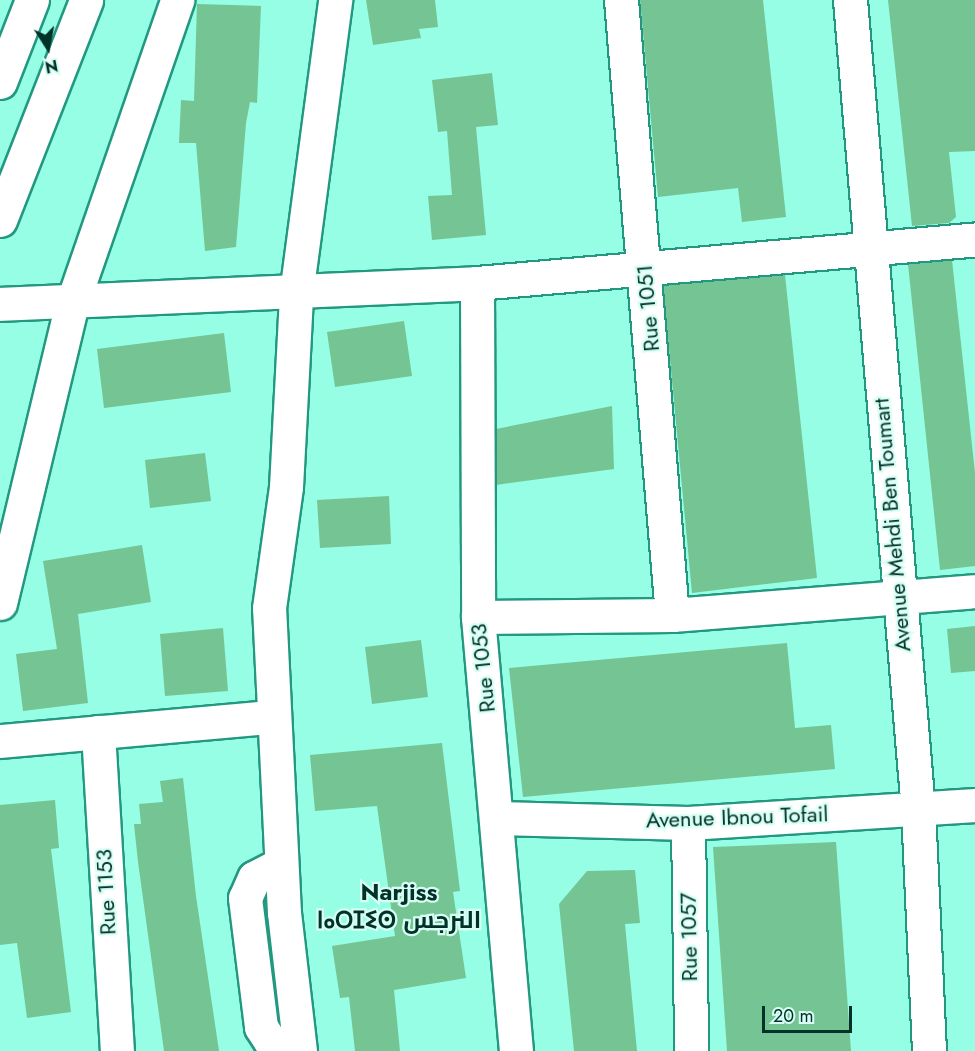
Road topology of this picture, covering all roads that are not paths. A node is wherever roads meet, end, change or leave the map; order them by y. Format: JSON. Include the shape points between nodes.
{"nodes":[{"id":1,"x":32,"y":0,"type":"edge"},
{"id":2,"x":86,"y":0,"type":"edge"},
{"id":3,"x":177,"y":0,"type":"edge"},
{"id":4,"x":335,"y":0,"type":"edge"},
{"id":5,"x":621,"y":0,"type":"edge"},
{"id":6,"x":850,"y":0,"type":"edge"},
{"id":7,"x":0,"y":82,"type":"edge"},
{"id":8,"x":0,"y":220,"type":"edge"},
{"id":9,"x":975,"y":239,"type":"edge"},
{"id":10,"x":870,"y":249,"type":"junction"},
{"id":11,"x":645,"y":268,"type":"junction"},
{"id":12,"x":477,"y":283,"type":"junction"},
{"id":13,"x":296,"y":294,"type":"junction"},
{"id":14,"x":0,"y":304,"type":"edge"},
{"id":15,"x":72,"y":304,"type":"junction"},
{"id":16,"x":975,"y":591,"type":"edge"},
{"id":17,"x":897,"y":598,"type":"junction"},
{"id":18,"x":0,"y":603,"type":"edge"},
{"id":19,"x":672,"y":615,"type":"junction"},
{"id":20,"x":478,"y":617,"type":"junction"},
{"id":21,"x":271,"y":717,"type":"junction"},
{"id":22,"x":98,"y":732,"type":"junction"},
{"id":23,"x":0,"y":741,"type":"edge"},
{"id":24,"x":975,"y":805,"type":"edge"},
{"id":25,"x":918,"y":809,"type":"junction"},
{"id":26,"x":498,"y":818,"type":"junction"},
{"id":27,"x":688,"y":823,"type":"junction"},
{"id":28,"x":281,"y":864,"type":"junction"},
{"id":29,"x":117,"y":1051,"type":"edge"},
{"id":30,"x":290,"y":1051,"type":"edge"},
{"id":31,"x":300,"y":1051,"type":"edge"},
{"id":32,"x":516,"y":1051,"type":"edge"},
{"id":33,"x":691,"y":1051,"type":"edge"},
{"id":34,"x":929,"y":1051,"type":"edge"}],
"edges":[{"from":1,"to":7,"type":"street"},
{"from":2,"to":8,"type":"street"},
{"from":3,"to":15,"type":"street"},
{"from":4,"to":13,"type":"street"},
{"from":5,"to":11,"type":"street","name":"Rue 1051"},
{"from":6,"to":10,"type":"street","name":"Avenue Mehdi Ben Toumart"},
{"from":9,"to":10,"type":"street"},
{"from":10,"to":11,"type":"street"},
{"from":10,"to":17,"type":"street","name":"Avenue Mehdi Ben Toumart"},
{"from":11,"to":12,"type":"street"},
{"from":11,"to":19,"type":"street","name":"Rue 1051"},
{"from":12,"to":13,"type":"street"},
{"from":12,"to":20,"type":"street","name":"Rue 1053"},
{"from":13,"to":15,"type":"street"},
{"from":13,"to":21,"type":"street","via":[[286,487],[269,608]]},
{"from":14,"to":15,"type":"street"},
{"from":15,"to":18,"type":"street"},
{"from":16,"to":17,"type":"street"},
{"from":17,"to":19,"type":"street"},
{"from":17,"to":25,"type":"street","name":"Avenue Mehdi Ben Toumart"},
{"from":19,"to":20,"type":"street"},
{"from":20,"to":26,"type":"street","name":"Rue 1053"},
{"from":21,"to":22,"type":"street"},
{"from":21,"to":28,"type":"street"},
{"from":22,"to":23,"type":"street"},
{"from":22,"to":29,"type":"street","name":"Rue 1153"},
{"from":24,"to":25,"type":"street","name":"Avenue Ibnou Tofail"},
{"from":25,"to":27,"type":"street","name":"Avenue Ibnou Tofail"},
{"from":25,"to":34,"type":"street","name":"Avenue Mehdi Ben Toumart"},
{"from":26,"to":27,"type":"street","name":"Avenue Ibnou Tofail"},
{"from":26,"to":32,"type":"street","name":"Rue 1053"},
{"from":27,"to":33,"type":"street","name":"Rue 1057"},
{"from":28,"to":30,"type":"street","via":[[254,878],[245,898],[258,1018],[270,1041]]},
{"from":28,"to":31,"type":"street"}]}
